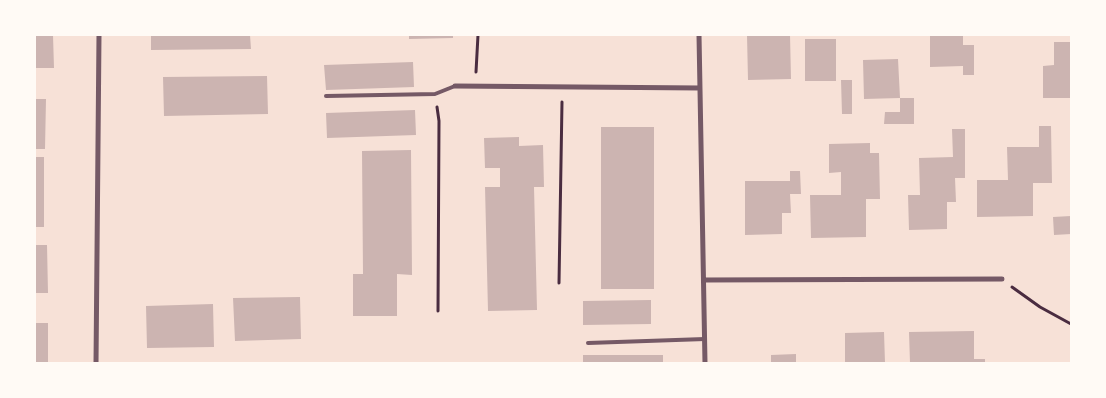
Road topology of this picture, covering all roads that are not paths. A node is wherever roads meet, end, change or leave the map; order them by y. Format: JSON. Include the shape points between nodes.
{"nodes":[{"id":1,"x":99,"y":35,"type":"edge"},
{"id":2,"x":700,"y":35,"type":"edge"},
{"id":3,"x":455,"y":86,"type":"joint"},
{"id":4,"x":700,"y":88,"type":"junction"},
{"id":5,"x":326,"y":96,"type":"dead end"},
{"id":6,"x":1002,"y":279,"type":"road end"},
{"id":7,"x":704,"y":280,"type":"junction"},
{"id":8,"x":705,"y":339,"type":"junction"},
{"id":9,"x":588,"y":343,"type":"dead end"},
{"id":10,"x":96,"y":363,"type":"edge"},
{"id":11,"x":705,"y":363,"type":"edge"}],
"edges":[{"from":1,"to":10,"type":"street"},
{"from":2,"to":4,"type":"street"},
{"from":3,"to":4,"type":"street"},
{"from":3,"to":5,"type":"lane","via":[[435,94]]},
{"from":4,"to":7,"type":"street"},
{"from":6,"to":7,"type":"street"},
{"from":7,"to":8,"type":"street"},
{"from":8,"to":9,"type":"lane"},
{"from":8,"to":11,"type":"street"}]}
